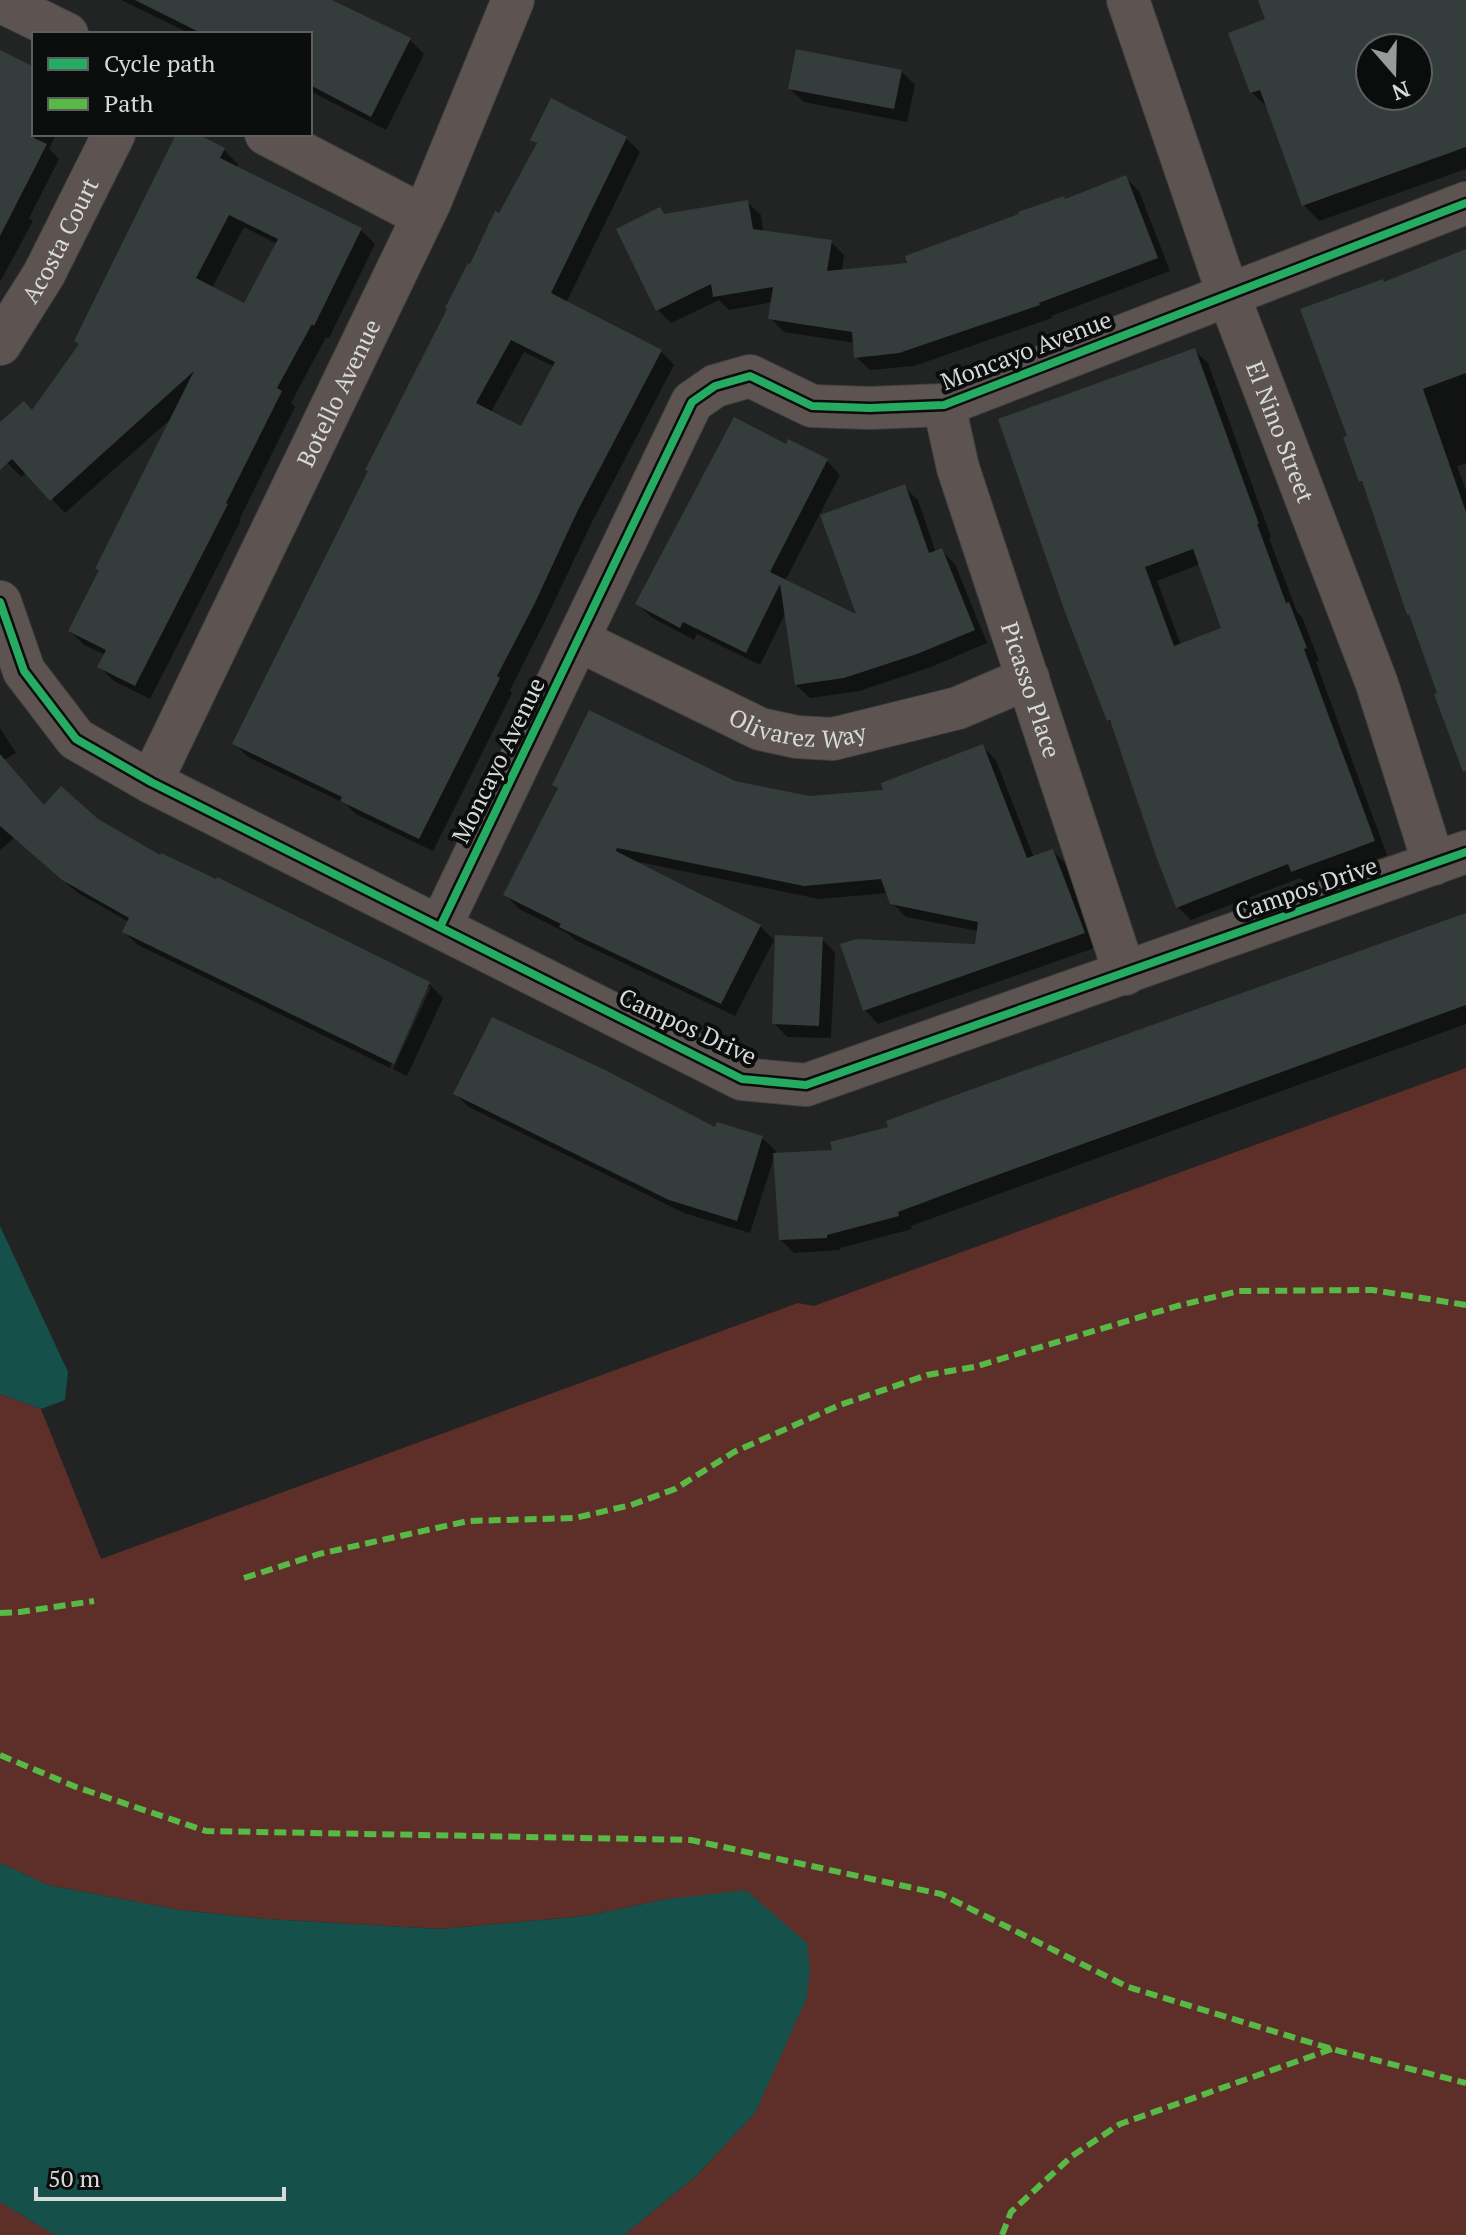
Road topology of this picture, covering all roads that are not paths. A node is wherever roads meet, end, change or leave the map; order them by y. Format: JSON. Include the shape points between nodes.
{"nodes":[{"id":1,"x":513,"y":0,"type":"edge"},
{"id":2,"x":1128,"y":0,"type":"edge"},
{"id":3,"x":0,"y":1,"type":"edge"},
{"id":4,"x":63,"y":32,"type":"edge"},
{"id":5,"x":113,"y":136,"type":"edge"},
{"id":6,"x":270,"y":136,"type":"edge"},
{"id":7,"x":1466,"y":203,"type":"edge"},
{"id":8,"x":423,"y":216,"type":"junction"},
{"id":9,"x":1228,"y":294,"type":"junction"},
{"id":10,"x":0,"y":344,"type":"edge"},
{"id":11,"x":944,"y":405,"type":"junction"},
{"id":12,"x":0,"y":602,"type":"edge"},
{"id":13,"x":578,"y":640,"type":"junction"},
{"id":14,"x":1028,"y":678,"type":"junction"},
{"id":15,"x":151,"y":782,"type":"junction"},
{"id":16,"x":1450,"y":858,"type":"edge"},
{"id":17,"x":440,"y":927,"type":"junction"},
{"id":18,"x":1125,"y":974,"type":"junction"}],
"edges":[{"from":1,"to":8,"type":"street","name":"Botello Avenue"},
{"from":2,"to":9,"type":"street","name":"El Nino Street"},
{"from":3,"to":4,"type":"street"},
{"from":5,"to":10,"type":"street","name":"Acosta Court","via":[[44,274]]},
{"from":6,"to":8,"type":"street"},
{"from":7,"to":9,"type":"street","name":"Moncayo Avenue"},
{"from":8,"to":15,"type":"street","name":"Botello Avenue"},
{"from":9,"to":11,"type":"street","name":"Moncayo Avenue"},
{"from":9,"to":16,"type":"street","name":"El Nino Street","via":[[1377,684]]},
{"from":11,"to":13,"type":"street","name":"Moncayo Avenue","via":[[812,406],[750,376],[715,386],[692,402]]},
{"from":11,"to":14,"type":"street","name":"Picasso Place","via":[[958,468]]},
{"from":12,"to":15,"type":"street","name":"Campos Drive","via":[[24,671],[76,739]]},
{"from":13,"to":14,"type":"street","name":"Olivarez Way","via":[[760,729],[797,737],[833,739],[944,712]]},
{"from":13,"to":17,"type":"street","name":"Moncayo Avenue"},
{"from":14,"to":18,"type":"street","name":"Picasso Place"},
{"from":15,"to":17,"type":"street","name":"Campos Drive"},
{"from":16,"to":18,"type":"street","name":"Campos Drive"},
{"from":17,"to":18,"type":"street","name":"Campos Drive","via":[[742,1079],[806,1085]]}]}
